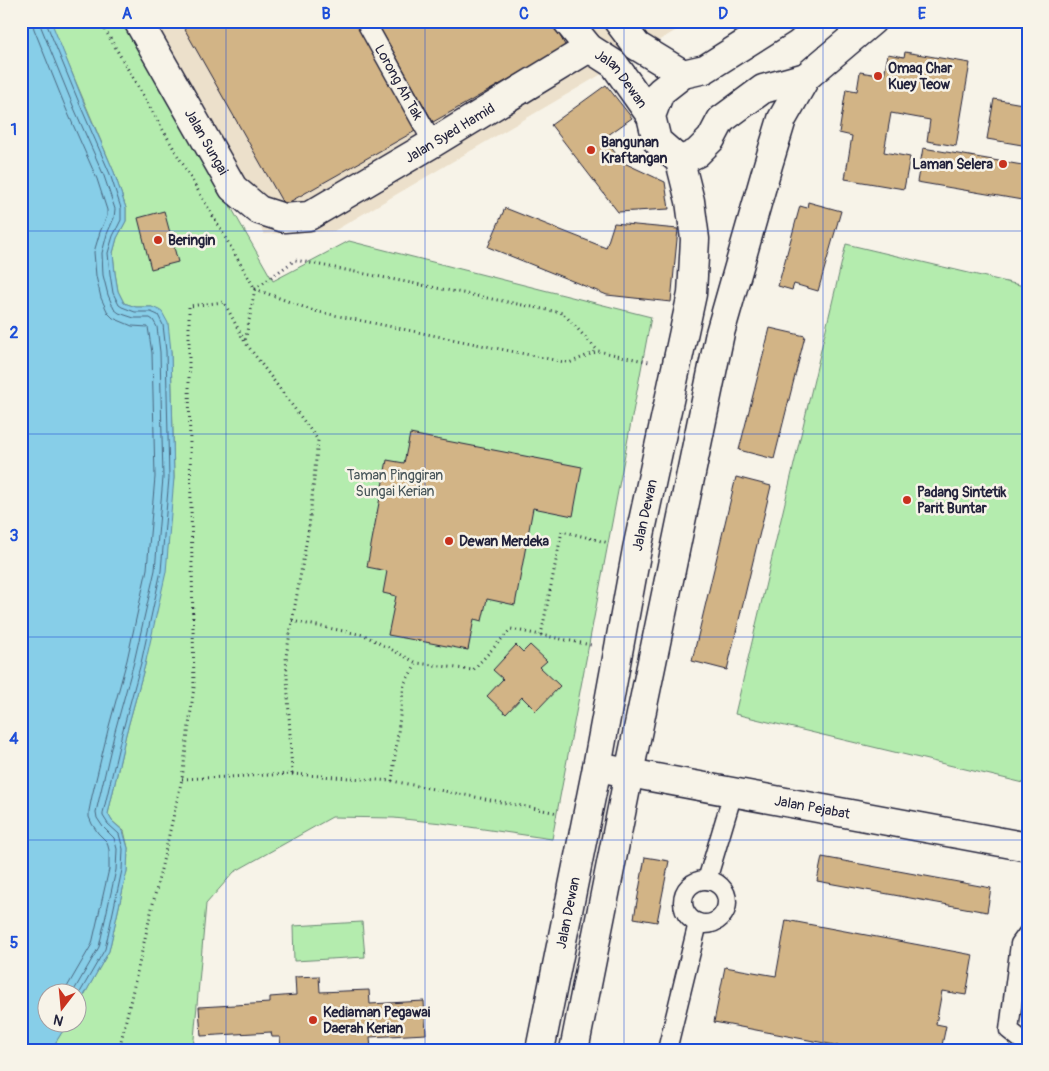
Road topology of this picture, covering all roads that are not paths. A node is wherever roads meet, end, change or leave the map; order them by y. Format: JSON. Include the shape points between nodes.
{"nodes":[{"id":1,"x":138,"y":21,"type":"edge"},
{"id":2,"x":365,"y":21,"type":"edge"},
{"id":3,"x":567,"y":21,"type":"edge"},
{"id":4,"x":781,"y":21,"type":"edge"},
{"id":5,"x":872,"y":21,"type":"edge"},
{"id":6,"x":626,"y":24,"type":"edge"},
{"id":7,"x":589,"y":48,"type":"junction"},
{"id":8,"x":683,"y":74,"type":"junction"},
{"id":9,"x":806,"y":77,"type":"junction"},
{"id":10,"x":651,"y":116,"type":"junction"},
{"id":11,"x":433,"y":143,"type":"junction"},
{"id":12,"x":680,"y":161,"type":"junction"},
{"id":13,"x":309,"y":216,"type":"joint"},
{"id":14,"x":637,"y":549,"type":"junction"},
{"id":15,"x":674,"y":557,"type":"junction"},
{"id":16,"x":597,"y":767,"type":"junction"},
{"id":17,"x":628,"y":773,"type":"junction"},
{"id":18,"x":734,"y":793,"type":"junction"},
{"id":19,"x":1028,"y":847,"type":"edge"},
{"id":20,"x":707,"y":880,"type":"junction"},
{"id":21,"x":698,"y":923,"type":"junction"},
{"id":22,"x":1028,"y":933,"type":"edge"},
{"id":23,"x":1028,"y":1045,"type":"edge"},
{"id":24,"x":540,"y":1050,"type":"edge"},
{"id":25,"x":574,"y":1050,"type":"edge"},
{"id":26,"x":667,"y":1050,"type":"edge"}],
"edges":[{"from":1,"to":13,"type":"main road","name":"Jalan Sungai","via":[[233,188],[259,210],[284,218]]},
{"from":2,"to":11,"type":"lane","name":"Lorong Ah Tak"},
{"from":3,"to":7,"type":"main road","name":"Jalan Dewan"},
{"from":4,"to":8,"type":"main road","via":[[705,69]]},
{"from":5,"to":9,"type":"main road"},
{"from":6,"to":8,"type":"main road","via":[[636,46]]},
{"from":7,"to":10,"type":"main road","name":"Jalan Dewan","via":[[614,64]]},
{"from":7,"to":11,"type":"main road","name":"Jalan Syed Hamid"},
{"from":8,"to":10,"type":"main road","via":[[660,92]]},
{"from":9,"to":12,"type":"main road","via":[[763,89],[721,120],[711,139],[697,153]]},
{"from":9,"to":15,"type":"main road","via":[[782,119],[720,333]]},
{"from":10,"to":12,"type":"main road","name":"Jalan Dewan","via":[[657,141]]},
{"from":11,"to":13,"type":"main road","name":"Jalan Syed Hamid"},
{"from":12,"to":14,"type":"main road","name":"Jalan Dewan","via":[[695,239],[692,294]]},
{"from":14,"to":15,"type":"main road"},
{"from":14,"to":16,"type":"main road","name":"Jalan Dewan"},
{"from":15,"to":17,"type":"main road"},
{"from":16,"to":17,"type":"main road","name":"Jalan Pejabat"},
{"from":16,"to":24,"type":"main road","name":"Jalan Dewan"},
{"from":17,"to":18,"type":"main road","name":"Jalan Pejabat"},
{"from":17,"to":25,"type":"main road"},
{"from":18,"to":19,"type":"main road","name":"Jalan Pejabat"},
{"from":18,"to":20,"type":"lane"},
{"from":20,"to":21,"type":"lane","via":[[689,886],[683,897],[687,916]]},
{"from":20,"to":21,"type":"lane","via":[[721,887],[727,904],[717,920]]},
{"from":21,"to":26,"type":"lane"},
{"from":22,"to":23,"type":"lane","via":[[1020,944],[1009,1030]]}]}
